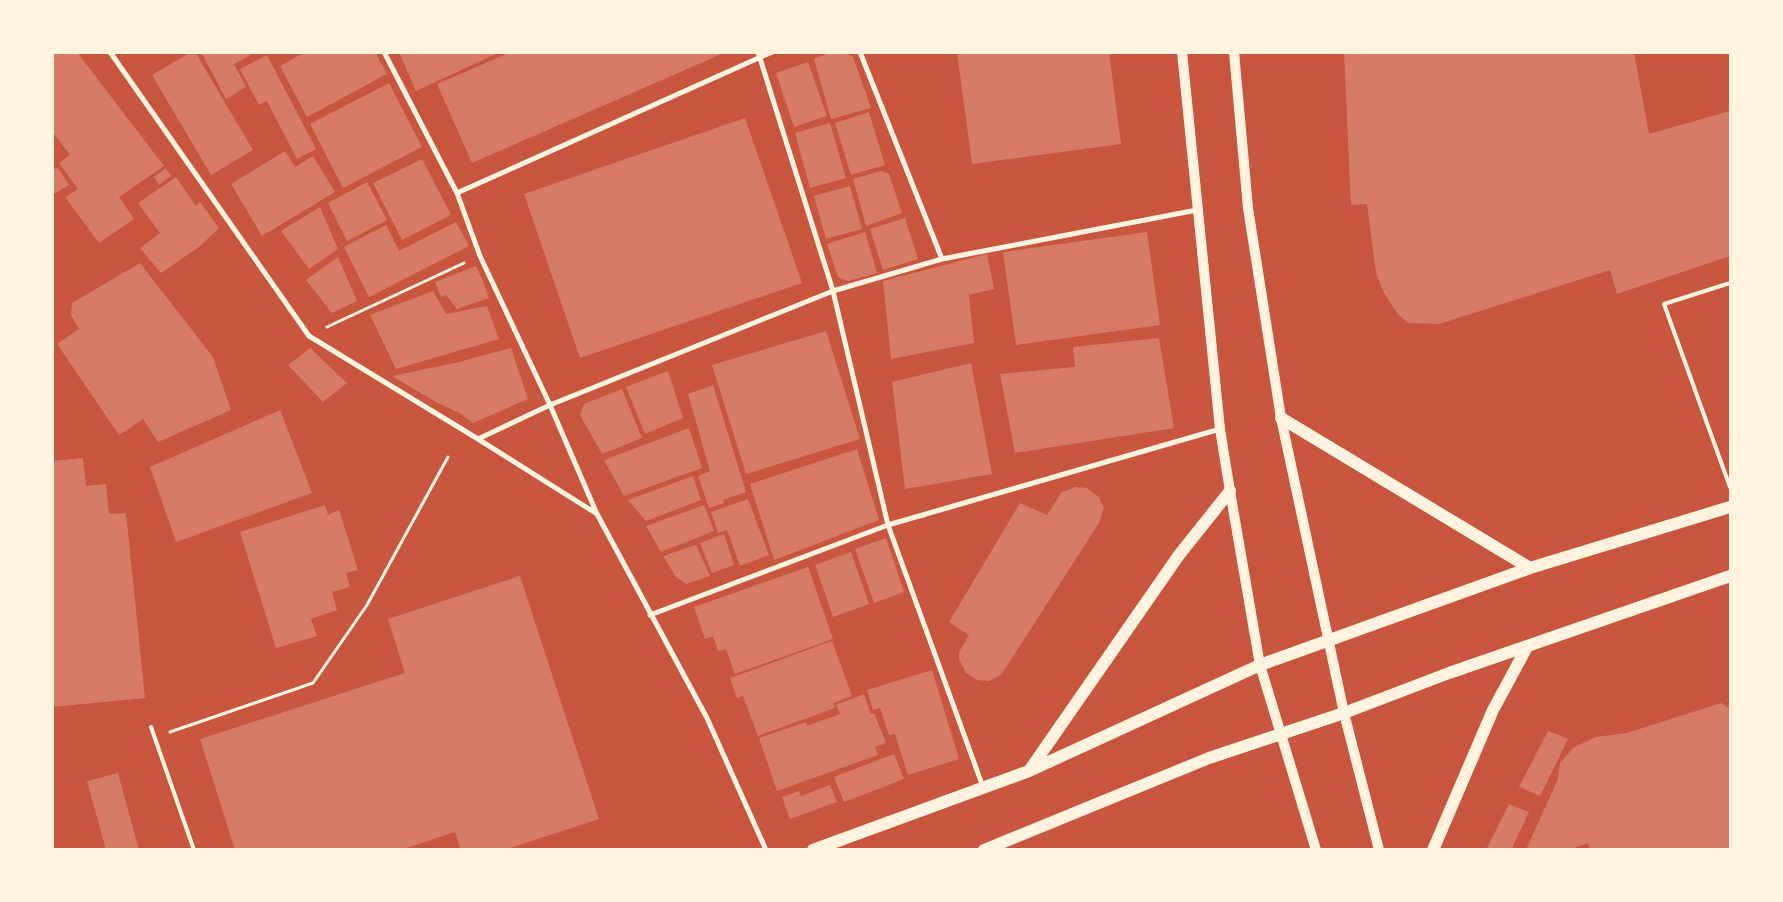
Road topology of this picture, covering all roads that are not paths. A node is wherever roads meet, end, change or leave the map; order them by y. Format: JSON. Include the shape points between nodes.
{"nodes":[{"id":1,"x":110,"y":52,"type":"edge"},
{"id":2,"x":384,"y":52,"type":"edge"},
{"id":3,"x":772,"y":52,"type":"edge"},
{"id":4,"x":860,"y":52,"type":"edge"},
{"id":5,"x":1182,"y":52,"type":"edge"},
{"id":6,"x":1234,"y":52,"type":"edge"},
{"id":7,"x":759,"y":55,"type":"edge"},
{"id":8,"x":457,"y":194,"type":"junction"},
{"id":9,"x":1197,"y":210,"type":"junction"},
{"id":10,"x":942,"y":259,"type":"junction"},
{"id":11,"x":1730,"y":283,"type":"edge"},
{"id":12,"x":833,"y":291,"type":"junction"},
{"id":13,"x":550,"y":405,"type":"junction"},
{"id":14,"x":1281,"y":418,"type":"junction"},
{"id":15,"x":1220,"y":429,"type":"junction"},
{"id":16,"x":478,"y":439,"type":"junction"},
{"id":17,"x":1730,"y":487,"type":"edge"},
{"id":18,"x":1230,"y":491,"type":"junction"},
{"id":19,"x":1730,"y":507,"type":"edge"},
{"id":20,"x":597,"y":514,"type":"junction"},
{"id":21,"x":888,"y":525,"type":"junction"},
{"id":22,"x":1530,"y":568,"type":"junction"},
{"id":23,"x":1730,"y":576,"type":"edge"},
{"id":24,"x":650,"y":615,"type":"junction"},
{"id":25,"x":1329,"y":641,"type":"junction"},
{"id":26,"x":1527,"y":647,"type":"junction"},
{"id":27,"x":1260,"y":665,"type":"junction"},
{"id":28,"x":1344,"y":713,"type":"junction"},
{"id":29,"x":152,"y":727,"type":"dead end"},
{"id":30,"x":1280,"y":733,"type":"junction"},
{"id":31,"x":1029,"y":771,"type":"junction"},
{"id":32,"x":983,"y":788,"type":"junction"},
{"id":33,"x":994,"y":848,"type":"edge"},
{"id":34,"x":194,"y":850,"type":"edge"},
{"id":35,"x":766,"y":850,"type":"edge"},
{"id":36,"x":813,"y":850,"type":"edge"},
{"id":37,"x":1316,"y":850,"type":"edge"},
{"id":38,"x":1379,"y":850,"type":"edge"},
{"id":39,"x":1433,"y":850,"type":"edge"}],
"edges":[{"from":1,"to":16,"type":"street","via":[[309,336]]},
{"from":2,"to":8,"type":"street"},
{"from":3,"to":7,"type":"street"},
{"from":4,"to":10,"type":"street"},
{"from":5,"to":9,"type":"main road"},
{"from":6,"to":14,"type":"main road","via":[[1248,208]]},
{"from":7,"to":8,"type":"street"},
{"from":7,"to":12,"type":"street"},
{"from":8,"to":13,"type":"street","via":[[480,256]]},
{"from":9,"to":10,"type":"street"},
{"from":9,"to":15,"type":"main road"},
{"from":10,"to":12,"type":"street"},
{"from":11,"to":17,"type":"lane","via":[[1664,304]]},
{"from":12,"to":13,"type":"street"},
{"from":12,"to":21,"type":"street"},
{"from":13,"to":16,"type":"street"},
{"from":13,"to":20,"type":"street"},
{"from":14,"to":22,"type":"main road"},
{"from":14,"to":25,"type":"main road"},
{"from":15,"to":18,"type":"main road"},
{"from":15,"to":21,"type":"street"},
{"from":16,"to":20,"type":"street"},
{"from":18,"to":27,"type":"main road"},
{"from":18,"to":31,"type":"main road","via":[[1179,555]]},
{"from":19,"to":22,"type":"main road"},
{"from":20,"to":24,"type":"street"},
{"from":21,"to":24,"type":"street"},
{"from":21,"to":32,"type":"street"},
{"from":22,"to":25,"type":"main road"},
{"from":23,"to":26,"type":"main road"},
{"from":24,"to":35,"type":"street","via":[[706,718]]},
{"from":25,"to":27,"type":"main road"},
{"from":25,"to":28,"type":"main road"},
{"from":26,"to":28,"type":"main road"},
{"from":26,"to":39,"type":"main road","via":[[1493,710]]},
{"from":27,"to":30,"type":"main road"},
{"from":27,"to":31,"type":"main road"},
{"from":28,"to":30,"type":"main road"},
{"from":28,"to":38,"type":"main road"},
{"from":29,"to":34,"type":"lane"},
{"from":30,"to":33,"type":"main road","via":[[1210,758]]},
{"from":30,"to":37,"type":"main road"},
{"from":31,"to":32,"type":"main road"},
{"from":32,"to":36,"type":"main road"}]}
